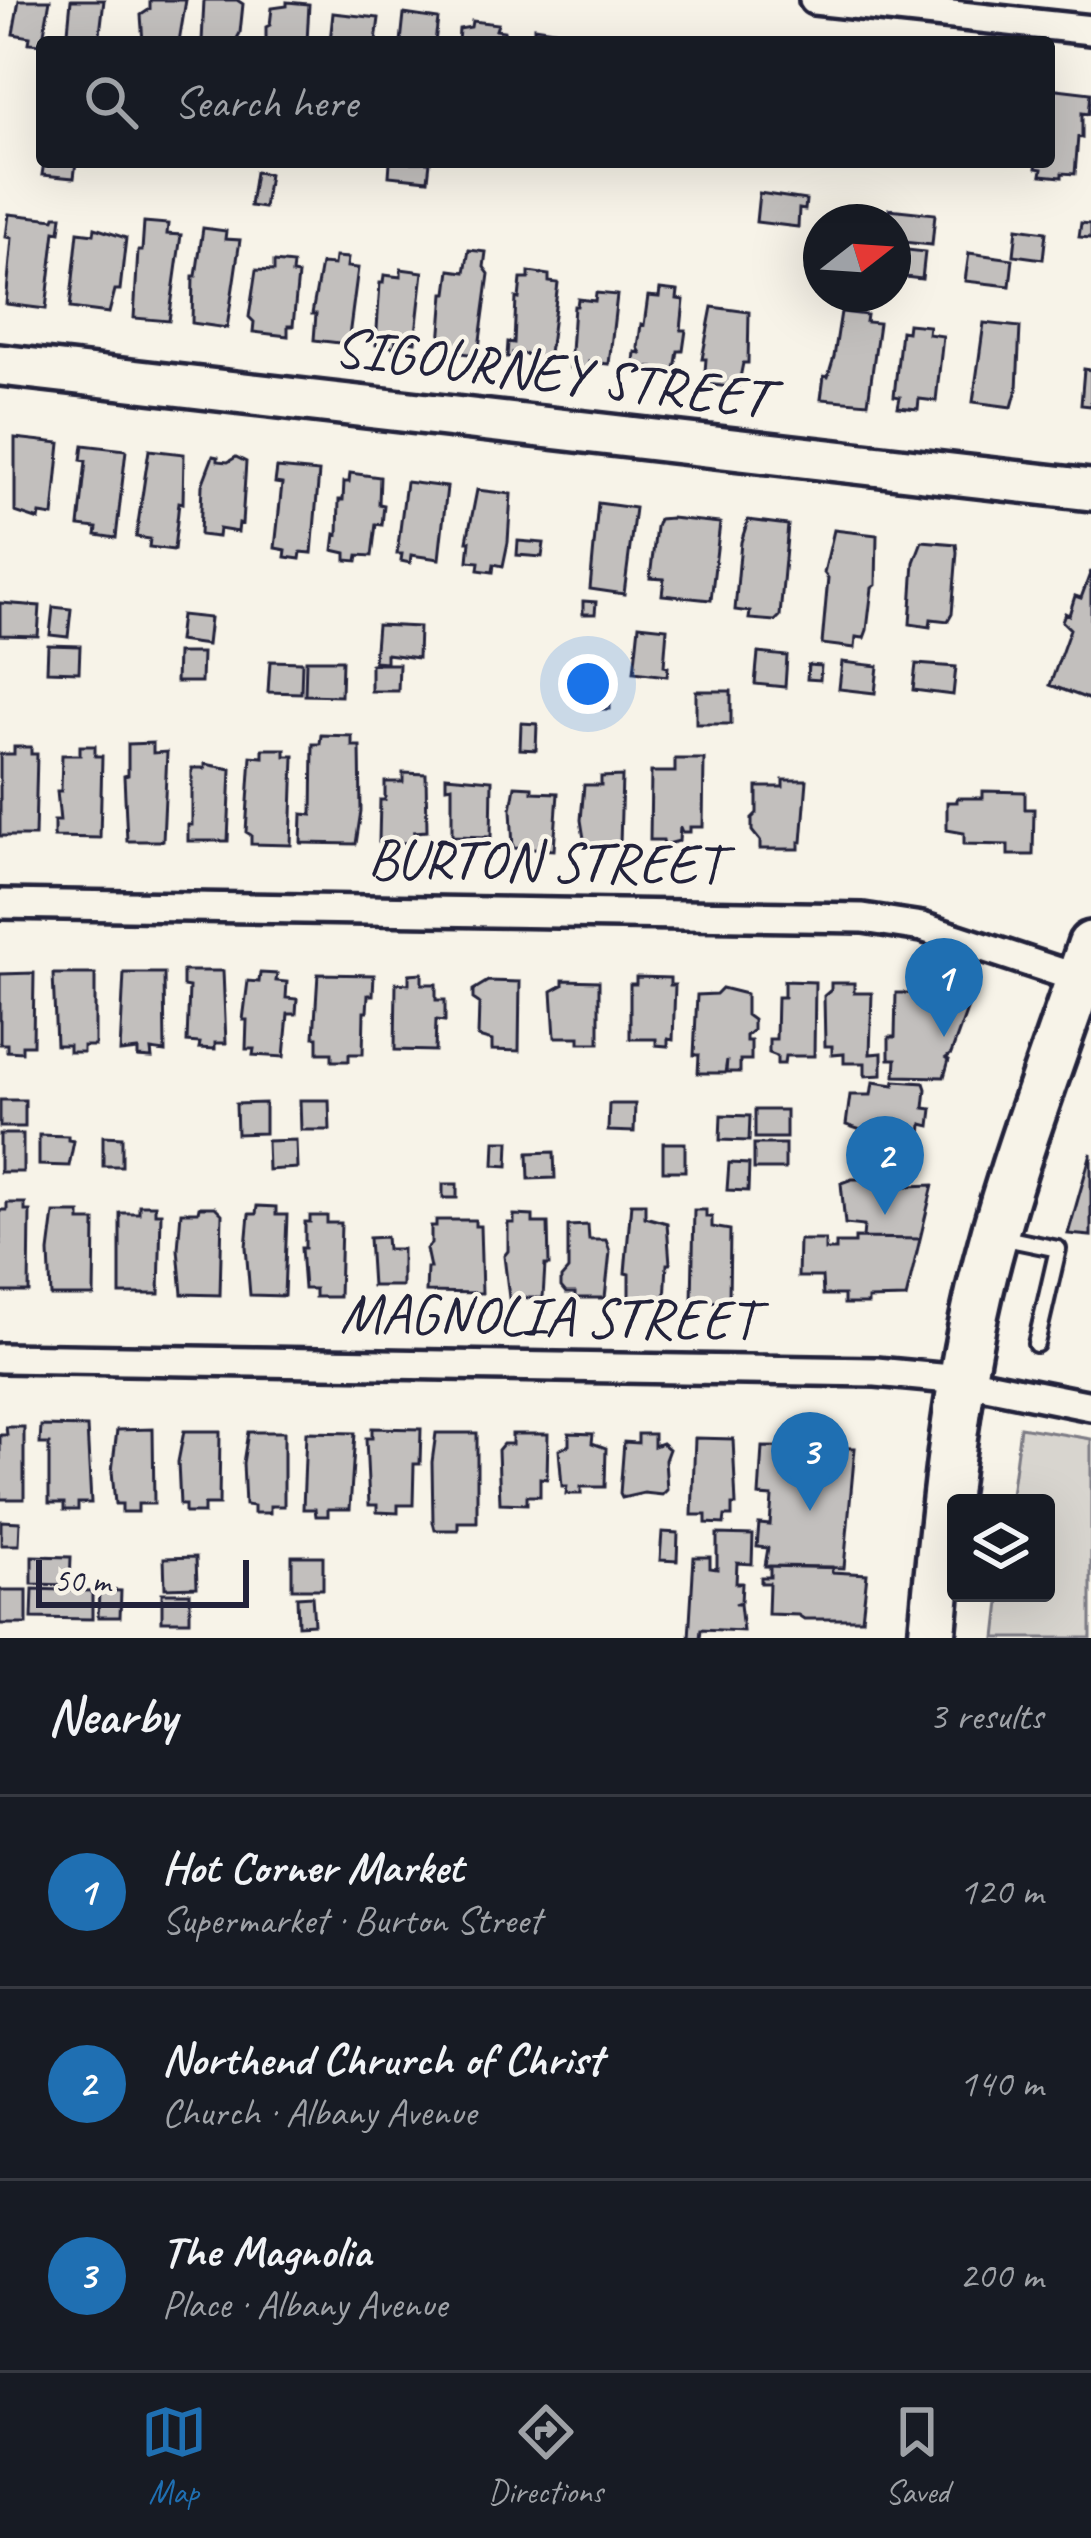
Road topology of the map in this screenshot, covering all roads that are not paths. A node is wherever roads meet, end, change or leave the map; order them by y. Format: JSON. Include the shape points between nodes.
{"nodes":[{"id":1,"x":814,"y":0,"type":"edge"},
{"id":2,"x":1091,"y":30,"type":"edge"},
{"id":3,"x":0,"y":365,"type":"edge"},
{"id":4,"x":1091,"y":490,"type":"edge"},
{"id":5,"x":0,"y":904,"type":"edge"},
{"id":6,"x":1085,"y":962,"type":"edge"},
{"id":7,"x":994,"y":1237,"type":"junction"},
{"id":8,"x":1036,"y":1344,"type":"dead end"},
{"id":9,"x":0,"y":1358,"type":"edge"},
{"id":10,"x":961,"y":1380,"type":"junction"},
{"id":11,"x":1091,"y":1406,"type":"edge"},
{"id":12,"x":932,"y":1638,"type":"edge"}],
"edges":[{"from":1,"to":2,"type":"street"},
{"from":3,"to":4,"type":"main road","name":"SIGOURNEY STREET"},
{"from":5,"to":6,"type":"street","name":"BURTON STREET","via":[[847,917]]},
{"from":6,"to":7,"type":"highway"},
{"from":7,"to":8,"type":"lane","via":[[1058,1249]]},
{"from":7,"to":10,"type":"highway"},
{"from":9,"to":10,"type":"street","name":"MAGNOLIA STREET","via":[[876,1372]]},
{"from":10,"to":11,"type":"street","name":"MAGNOLIA STREET"},
{"from":10,"to":12,"type":"highway"}]}
